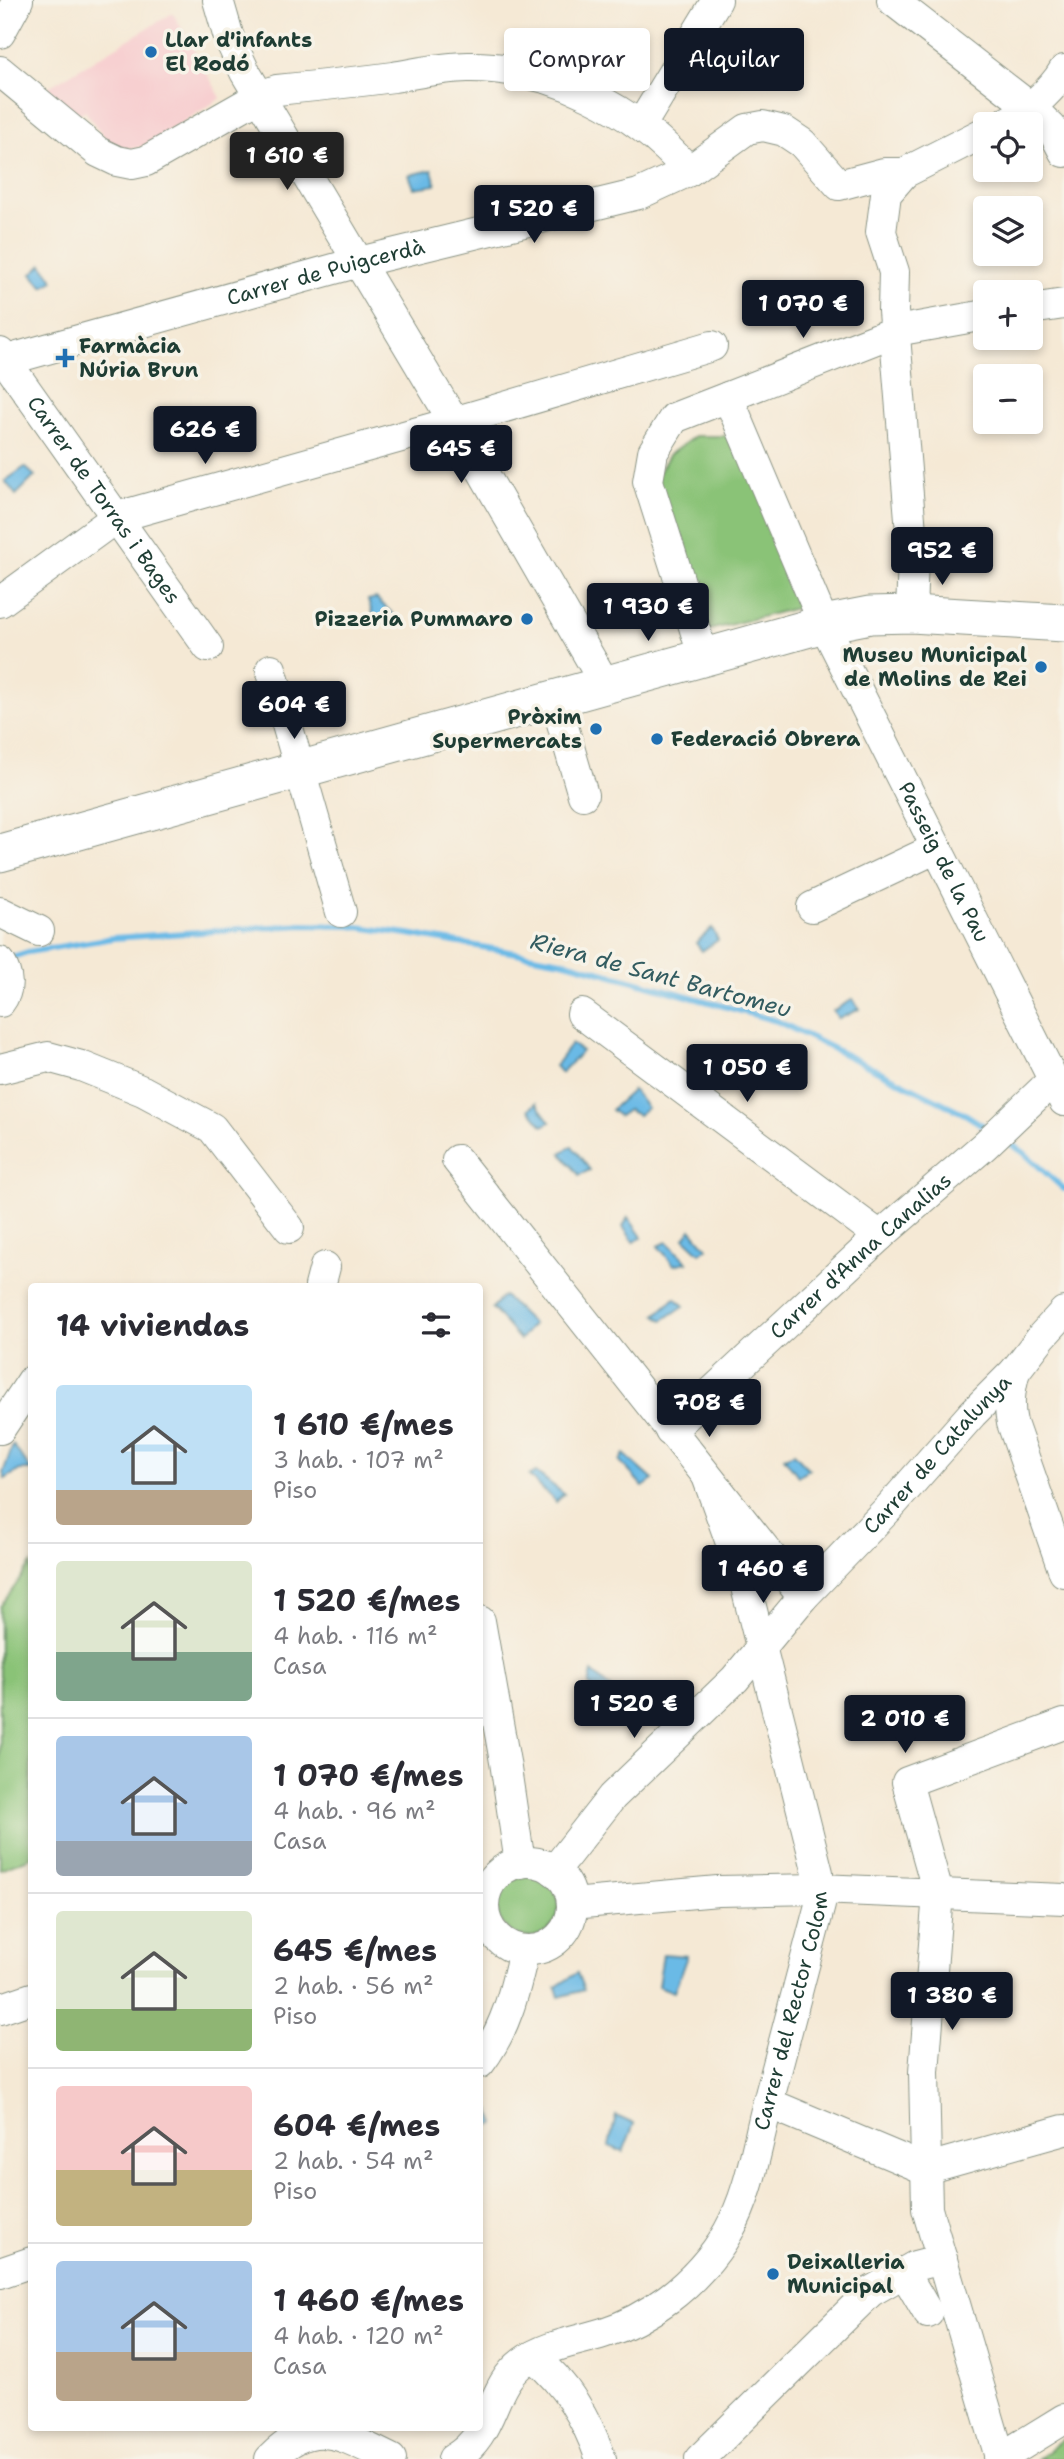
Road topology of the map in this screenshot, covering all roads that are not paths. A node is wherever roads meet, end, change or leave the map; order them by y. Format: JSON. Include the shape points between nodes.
{"nodes":[{"id":1,"x":18,"y":0,"type":"edge"},
{"id":2,"x":218,"y":0,"type":"edge"},
{"id":3,"x":718,"y":0,"type":"edge"},
{"id":4,"x":892,"y":0,"type":"edge"},
{"id":5,"x":0,"y":33,"type":"edge"},
{"id":6,"x":1064,"y":70,"type":"edge"},
{"id":7,"x":0,"y":71,"type":"edge"},
{"id":8,"x":260,"y":96,"type":"junction"},
{"id":9,"x":1052,"y":120,"type":"edge"},
{"id":10,"x":641,"y":125,"type":"junction"},
{"id":11,"x":973,"y":138,"type":"edge"},
{"id":12,"x":689,"y":171,"type":"junction"},
{"id":13,"x":904,"y":173,"type":"junction"},
{"id":14,"x":359,"y":262,"type":"junction"},
{"id":15,"x":894,"y":272,"type":"junction"},
{"id":16,"x":1064,"y":304,"type":"edge"},
{"id":17,"x":1043,"y":307,"type":"edge"},
{"id":18,"x":973,"y":318,"type":"edge"},
{"id":19,"x":930,"y":323,"type":"junction"},
{"id":20,"x":896,"y":331,"type":"junction"},
{"id":21,"x":712,"y":346,"type":"dead end"},
{"id":22,"x":2,"y":358,"type":"edge"},
{"id":23,"x":728,"y":397,"type":"junction"},
{"id":24,"x":454,"y":422,"type":"junction"},
{"id":25,"x":117,"y":517,"type":"junction"},
{"id":26,"x":0,"y":602,"type":"edge"},
{"id":27,"x":911,"y":614,"type":"junction"},
{"id":28,"x":1064,"y":623,"type":"edge"},
{"id":29,"x":824,"y":624,"type":"junction"},
{"id":30,"x":208,"y":647,"type":"dead end"},
{"id":31,"x":704,"y":658,"type":"junction"},
{"id":32,"x":271,"y":669,"type":"dead end"},
{"id":33,"x":605,"y":684,"type":"junction"},
{"id":34,"x":555,"y":699,"type":"junction"},
{"id":35,"x":300,"y":769,"type":"junction"},
{"id":36,"x":583,"y":795,"type":"dead end"},
{"id":37,"x":934,"y":842,"type":"junction"},
{"id":38,"x":0,"y":853,"type":"edge"},
{"id":39,"x":843,"y":877,"type":"dead end"},
{"id":40,"x":813,"y":907,"type":"dead end"},
{"id":41,"x":0,"y":912,"type":"edge"},
{"id":42,"x":341,"y":912,"type":"dead end"},
{"id":43,"x":39,"y":931,"type":"dead end"},
{"id":44,"x":582,"y":1014,"type":"dead end"},
{"id":45,"x":0,"y":1069,"type":"edge"},
{"id":46,"x":1058,"y":1090,"type":"edge"},
{"id":47,"x":457,"y":1160,"type":"dead end"},
{"id":48,"x":289,"y":1228,"type":"dead end"},
{"id":49,"x":880,"y":1236,"type":"junction"},
{"id":50,"x":1064,"y":1312,"type":"edge"},
{"id":51,"x":1015,"y":1371,"type":"junction"},
{"id":52,"x":28,"y":1387,"type":"edge"},
{"id":53,"x":0,"y":1429,"type":"edge"},
{"id":54,"x":670,"y":1431,"type":"junction"},
{"id":55,"x":708,"y":1479,"type":"junction"},
{"id":56,"x":1064,"y":1572,"type":"edge"},
{"id":57,"x":803,"y":1597,"type":"junction"},
{"id":58,"x":483,"y":1638,"type":"edge"},
{"id":59,"x":761,"y":1647,"type":"junction"},
{"id":60,"x":1064,"y":1724,"type":"edge"},
{"id":61,"x":520,"y":1863,"type":"junction"},
{"id":62,"x":554,"y":1871,"type":"junction"},
{"id":63,"x":819,"y":1889,"type":"junction"},
{"id":64,"x":938,"y":1893,"type":"junction"},
{"id":65,"x":1064,"y":1899,"type":"edge"},
{"id":66,"x":572,"y":1904,"type":"junction"},
{"id":67,"x":483,"y":1906,"type":"edge"},
{"id":68,"x":483,"y":1915,"type":"edge"},
{"id":69,"x":524,"y":1950,"type":"junction"},
{"id":70,"x":28,"y":1999,"type":"edge"},
{"id":71,"x":0,"y":2009,"type":"edge"},
{"id":72,"x":483,"y":2059,"type":"edge"},
{"id":73,"x":768,"y":2103,"type":"junction"},
{"id":74,"x":1064,"y":2130,"type":"edge"},
{"id":75,"x":925,"y":2169,"type":"junction"},
{"id":76,"x":942,"y":2259,"type":"junction"},
{"id":77,"x":28,"y":2263,"type":"edge"},
{"id":78,"x":904,"y":2272,"type":"junction"},
{"id":79,"x":0,"y":2273,"type":"edge"},
{"id":80,"x":928,"y":2313,"type":"dead end"},
{"id":81,"x":533,"y":2356,"type":"junction"},
{"id":82,"x":1064,"y":2418,"type":"edge"},
{"id":83,"x":1000,"y":2458,"type":"edge"},
{"id":84,"x":270,"y":2459,"type":"edge"},
{"id":85,"x":391,"y":2459,"type":"edge"},
{"id":86,"x":453,"y":2459,"type":"edge"},
{"id":87,"x":601,"y":2459,"type":"edge"},
{"id":88,"x":700,"y":2459,"type":"edge"}],
"edges":[{"from":1,"to":5,"type":"street"},
{"from":2,"to":8,"type":"street","via":[[229,38]]},
{"from":3,"to":10,"type":"street"},
{"from":4,"to":9,"type":"street"},
{"from":6,"to":9,"type":"street","via":[[1058,80]]},
{"from":7,"to":8,"type":"street","via":[[98,152],[132,164],[157,155]]},
{"from":8,"to":10,"type":"street","via":[[276,90],[468,66],[521,72],[576,88]]},
{"from":8,"to":14,"type":"street"},
{"from":10,"to":12,"type":"street"},
{"from":11,"to":13,"type":"street"},
{"from":12,"to":13,"type":"street","name":"Carrer de Puigcerdà","via":[[747,129],[763,126],[784,131],[802,143],[839,185],[884,173]]},
{"from":12,"to":14,"type":"street","name":"Carrer de Puigcerdà","via":[[639,194]]},
{"from":13,"to":15,"type":"street","via":[[886,194],[881,232]]},
{"from":14,"to":22,"type":"street","name":"Carrer de Puigcerdà"},
{"from":14,"to":24,"type":"street"},
{"from":15,"to":19,"type":"street"},
{"from":15,"to":20,"type":"street"},
{"from":16,"to":17,"type":"street"},
{"from":18,"to":19,"type":"street"},
{"from":19,"to":20,"type":"street"},
{"from":20,"to":23,"type":"street"},
{"from":20,"to":27,"type":"street","via":[[913,556]]},
{"from":21,"to":24,"type":"street"},
{"from":22,"to":25,"type":"street","name":"Carrer de Torras i Bages"},
{"from":23,"to":29,"type":"street","name":"Passeig de la Pau"},
{"from":23,"to":31,"type":"street","via":[[674,418],[653,452],[648,481]]},
{"from":24,"to":25,"type":"street"},
{"from":24,"to":33,"type":"street"},
{"from":25,"to":26,"type":"street"},
{"from":25,"to":30,"type":"street","name":"Carrer de Torras i Bages"},
{"from":27,"to":28,"type":"main road"},
{"from":27,"to":29,"type":"main road","via":[[870,615]]},
{"from":29,"to":31,"type":"main road"},
{"from":29,"to":37,"type":"street","name":"Passeig de la Pau","via":[[862,675]]},
{"from":31,"to":33,"type":"main road"},
{"from":32,"to":35,"type":"street"},
{"from":33,"to":34,"type":"main road"},
{"from":34,"to":35,"type":"main road"},
{"from":34,"to":36,"type":"street"},
{"from":35,"to":38,"type":"main road"},
{"from":35,"to":42,"type":"street"},
{"from":37,"to":39,"type":"street"},
{"from":37,"to":40,"type":"street"},
{"from":37,"to":46,"type":"street","name":"Passeig de la Pau"},
{"from":41,"to":43,"type":"street"},
{"from":44,"to":49,"type":"street"},
{"from":45,"to":48,"type":"street","via":[[48,1057],[70,1063],[143,1091],[212,1128]]},
{"from":46,"to":49,"type":"street","name":"Carrer d'Anna Canalias","via":[[994,1135]]},
{"from":47,"to":54,"type":"street"},
{"from":49,"to":54,"type":"street","name":"Carrer d'Anna Canalias"},
{"from":50,"to":51,"type":"street","name":"Carrer de Catalunya"},
{"from":51,"to":56,"type":"street","via":[[1010,1389],[1012,1423]]},
{"from":51,"to":57,"type":"street","name":"Carrer de Catalunya"},
{"from":52,"to":53,"type":"street"},
{"from":54,"to":55,"type":"street"},
{"from":55,"to":57,"type":"street"},
{"from":55,"to":59,"type":"street","name":"Carrer del Rector Colom","via":[[744,1579]]},
{"from":57,"to":59,"type":"street","name":"Carrer de Catalunya"},
{"from":58,"to":61,"type":"street"},
{"from":59,"to":62,"type":"street","name":"Carrer de Catalunya","via":[[735,1679],[611,1797]]},
{"from":59,"to":63,"type":"street","name":"Carrer del Rector Colom"},
{"from":60,"to":64,"type":"street","via":[[907,1782]]},
{"from":61,"to":62,"type":"street"},
{"from":61,"to":67,"type":"street","via":[[497,1875]]},
{"from":62,"to":66,"type":"street","via":[[563,1880]]},
{"from":63,"to":64,"type":"street"},
{"from":63,"to":66,"type":"street","via":[[683,1893]]},
{"from":63,"to":73,"type":"street","name":"Carrer del Rector Colom","via":[[820,1905]]},
{"from":64,"to":65,"type":"street"},
{"from":64,"to":75,"type":"street","via":[[923,2071]]},
{"from":66,"to":69,"type":"street","via":[[571,1917],[557,1939],[545,1947]]},
{"from":68,"to":69,"type":"street","via":[[498,1938]]},
{"from":69,"to":72,"type":"street","via":[[509,2010]]},
{"from":70,"to":71,"type":"street"},
{"from":73,"to":75,"type":"street"},
{"from":73,"to":81,"type":"street","name":"Carrer del Rector Colom","via":[[729,2232],[696,2274],[643,2316]]},
{"from":74,"to":75,"type":"street"},
{"from":75,"to":76,"type":"street","via":[[927,2210]]},
{"from":76,"to":78,"type":"street"},
{"from":76,"to":83,"type":"street"},
{"from":77,"to":79,"type":"street"},
{"from":78,"to":80,"type":"street"},
{"from":78,"to":88,"type":"street","via":[[870,2292]]},
{"from":81,"to":86,"type":"street","via":[[510,2376],[482,2434]]},
{"from":81,"to":87,"type":"street","via":[[562,2383],[587,2424]]},
{"from":82,"to":83,"type":"street"},
{"from":84,"to":85,"type":"street","via":[[283,2446],[314,2432],[344,2437]]}]}
